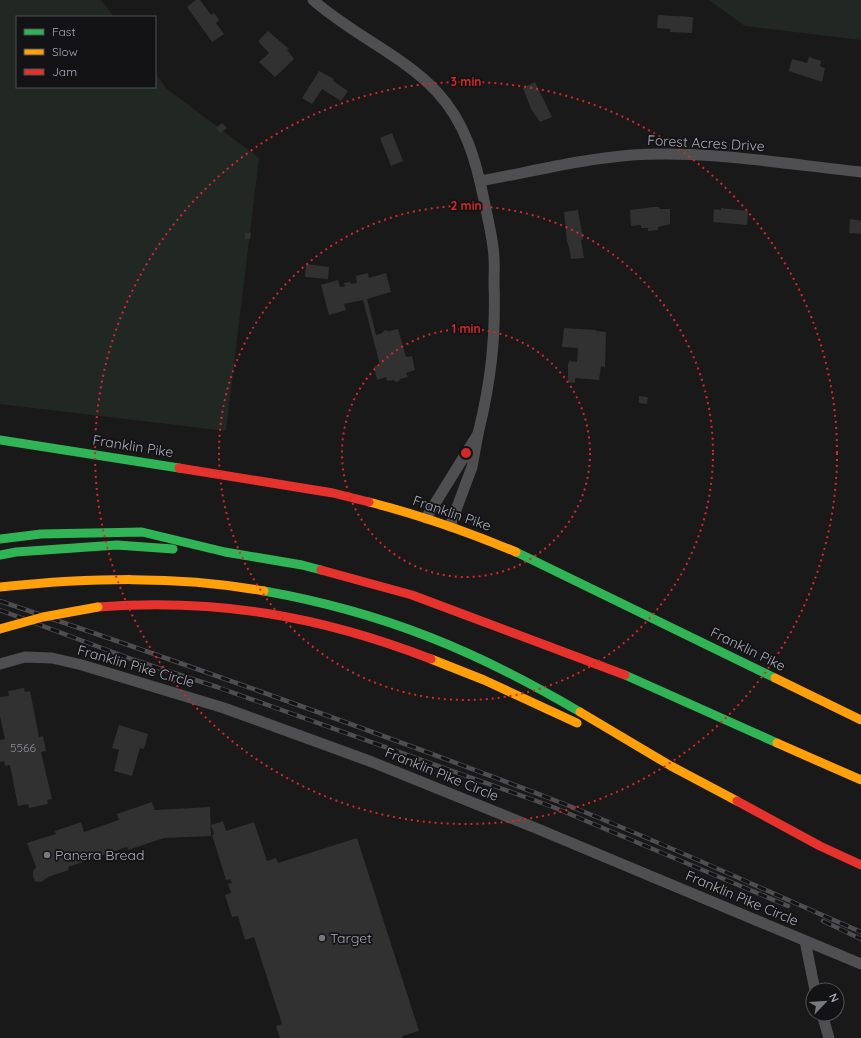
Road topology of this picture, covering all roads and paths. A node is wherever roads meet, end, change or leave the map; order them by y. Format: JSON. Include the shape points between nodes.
{"nodes":[{"id":1,"x":313,"y":0,"type":"edge"},
{"id":2,"x":861,"y":172,"type":"edge"},
{"id":3,"x":480,"y":181,"type":"junction"},
{"id":4,"x":478,"y":434,"type":"junction"},
{"id":5,"x":0,"y":440,"type":"edge"},
{"id":6,"x":426,"y":518,"type":"junction"},
{"id":7,"x":450,"y":526,"type":"junction"},
{"id":8,"x":0,"y":539,"type":"edge"},
{"id":9,"x":225,"y":552,"type":"junction"},
{"id":10,"x":0,"y":555,"type":"edge"},
{"id":11,"x":0,"y":587,"type":"edge"},
{"id":12,"x":0,"y":629,"type":"edge"},
{"id":13,"x":0,"y":664,"type":"edge"},
{"id":14,"x":861,"y":720,"type":"edge"},
{"id":15,"x":659,"y":759,"type":"junction"},
{"id":16,"x":861,"y":780,"type":"edge"},
{"id":17,"x":861,"y":865,"type":"edge"},
{"id":18,"x":805,"y":941,"type":"junction"},
{"id":19,"x":861,"y":964,"type":"edge"},
{"id":20,"x":813,"y":982,"type":"edge"},
{"id":21,"x":824,"y":1022,"type":"edge"},
{"id":22,"x":829,"y":1038,"type":"edge"}],
"edges":[{"from":1,"to":3,"type":"street","via":[[414,72],[437,92],[465,133]]},
{"from":2,"to":3,"type":"street","name":"Forest Acres Drive","via":[[722,156],[656,154],[611,157]]},
{"from":3,"to":4,"type":"street","via":[[493,248],[496,313],[490,383]]},
{"from":4,"to":6,"type":"street"},
{"from":4,"to":7,"type":"street","via":[[472,467]]},
{"from":5,"to":6,"type":"main road","name":"Franklin Pike","via":[[333,493]]},
{"from":6,"to":7,"type":"main road","name":"Franklin Pike"},
{"from":7,"to":14,"type":"main road","name":"Franklin Pike","via":[[557,570]]},
{"from":8,"to":9,"type":"main road","via":[[41,534],[142,532]]},
{"from":9,"to":10,"type":"main road","via":[[117,545]]},
{"from":9,"to":16,"type":"main road","via":[[302,565],[412,595],[631,677]]},
{"from":11,"to":15,"type":"main road","via":[[91,578],[176,580],[232,586],[305,599],[383,620],[447,642],[492,663],[563,702]]},
{"from":12,"to":15,"type":"main road","bridge":true,"via":[[43,617],[98,607],[154,603],[209,605],[292,618],[388,643],[458,669]]},
{"from":13,"to":18,"type":"street","name":"Franklin Pike Circle","via":[[25,657],[52,658],[224,708],[372,762]]},
{"from":15,"to":17,"type":"main road","via":[[823,848]]},
{"from":18,"to":19,"type":"street","name":"Franklin Pike Circle"},
{"from":18,"to":20,"type":"street"},
{"from":21,"to":22,"type":"street"}]}
